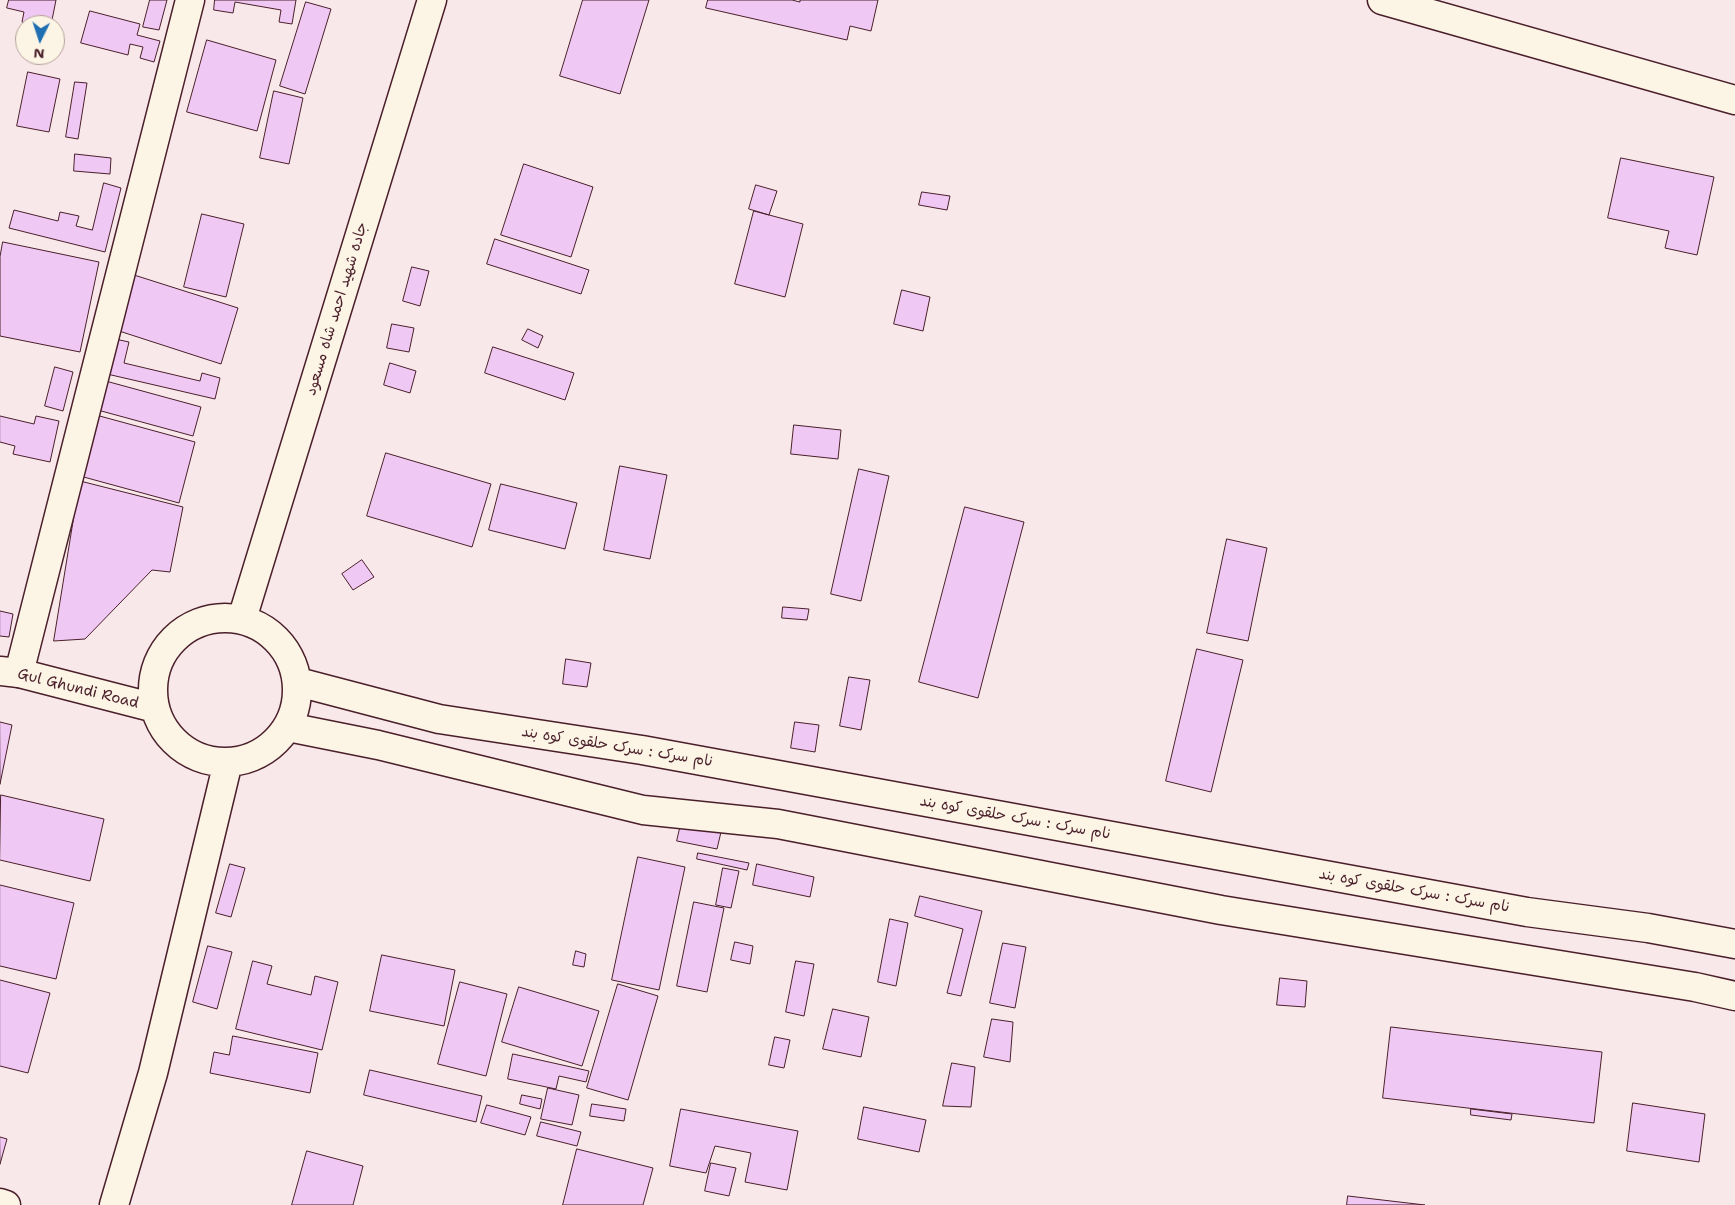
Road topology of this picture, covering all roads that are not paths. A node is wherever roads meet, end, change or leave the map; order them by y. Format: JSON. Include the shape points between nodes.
{"nodes":[{"id":1,"x":190,"y":0,"type":"edge"},
{"id":2,"x":432,"y":0,"type":"edge"},
{"id":3,"x":1382,"y":0,"type":"edge"},
{"id":4,"x":1735,"y":100,"type":"edge"},
{"id":5,"x":242,"y":619,"type":"junction"},
{"id":6,"x":10,"y":672,"type":"edge"},
{"id":7,"x":298,"y":682,"type":"junction"},
{"id":8,"x":155,"y":708,"type":"junction"},
{"id":9,"x":288,"y":727,"type":"junction"},
{"id":10,"x":228,"y":762,"type":"junction"},
{"id":11,"x":1735,"y":944,"type":"edge"},
{"id":12,"x":1735,"y":996,"type":"edge"},
{"id":13,"x":0,"y":1203,"type":"edge"},
{"id":14,"x":6,"y":1205,"type":"edge"},
{"id":15,"x":114,"y":1205,"type":"edge"}],
"edges":[{"from":1,"to":6,"type":"street"},
{"from":2,"to":5,"type":"street","name":"جاده شهيد احمد شاه مسعود"},
{"from":3,"to":4,"type":"street"},
{"from":5,"to":7,"type":"street","via":[[278,640],[292,659]]},
{"from":5,"to":8,"type":"street","via":[[213,618],[191,626],[172,640],[158,660],[152,684]]},
{"from":6,"to":8,"type":"street","name":"Gul Ghundi Road"},
{"from":7,"to":9,"type":"street","via":[[296,705]]},
{"from":7,"to":11,"type":"street","name":"نام سرک : سرک حلقوی کوه بند","via":[[439,719],[642,750],[1527,912],[1648,928]]},
{"from":8,"to":10,"type":"street","via":[[165,730],[182,748],[204,759]]},
{"from":9,"to":10,"type":"street","via":[[272,745],[252,757]]},
{"from":9,"to":12,"type":"street","via":[[378,745],[643,810],[778,824],[1221,910],[1685,985]]},
{"from":10,"to":15,"type":"street","via":[[153,1073]]},
{"from":13,"to":14,"type":"street"}]}
